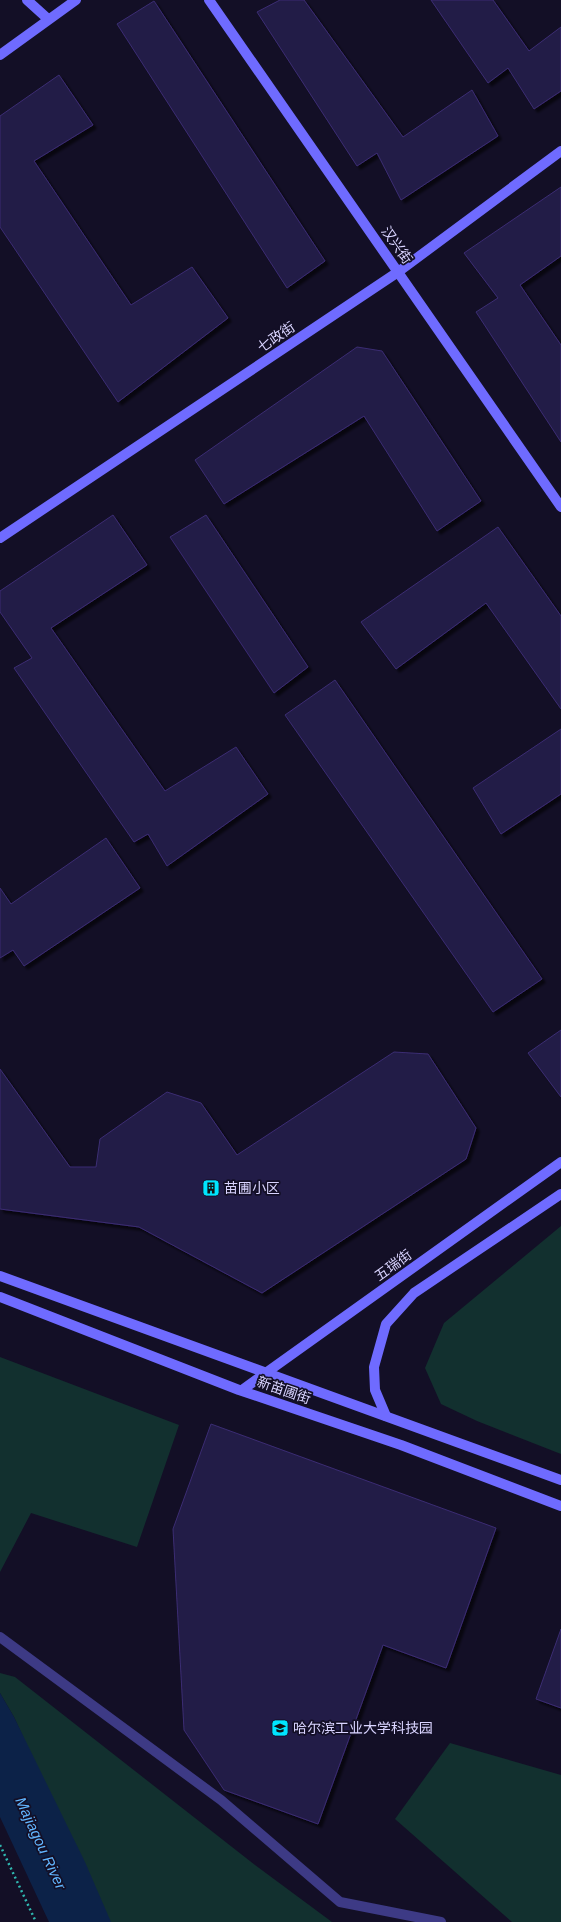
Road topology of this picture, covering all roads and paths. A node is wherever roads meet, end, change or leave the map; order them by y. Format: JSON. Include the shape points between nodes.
{"nodes":[{"id":1,"x":27,"y":0,"type":"edge"},
{"id":2,"x":76,"y":0,"type":"edge"},
{"id":3,"x":210,"y":0,"type":"edge"},
{"id":4,"x":48,"y":19,"type":"junction"},
{"id":5,"x":0,"y":56,"type":"edge"},
{"id":6,"x":561,"y":151,"type":"edge"},
{"id":7,"x":398,"y":272,"type":"junction"},
{"id":8,"x":561,"y":507,"type":"edge"},
{"id":9,"x":0,"y":538,"type":"edge"},
{"id":10,"x":561,"y":1162,"type":"edge"},
{"id":11,"x":561,"y":1194,"type":"edge"},
{"id":12,"x":0,"y":1276,"type":"edge"},
{"id":13,"x":0,"y":1298,"type":"edge"},
{"id":14,"x":266,"y":1373,"type":"junction"},
{"id":15,"x":242,"y":1390,"type":"junction"},
{"id":16,"x":386,"y":1416,"type":"junction"},
{"id":17,"x":561,"y":1480,"type":"edge"},
{"id":18,"x":561,"y":1506,"type":"edge"},
{"id":19,"x":0,"y":1637,"type":"edge"},
{"id":20,"x":0,"y":1845,"type":"edge"},
{"id":21,"x":36,"y":1922,"type":"edge"},
{"id":22,"x":441,"y":1922,"type":"edge"}],
"edges":[{"from":1,"to":4,"type":"main road"},
{"from":2,"to":4,"type":"main road"},
{"from":3,"to":7,"type":"main road","name":"汉兴街"},
{"from":4,"to":5,"type":"main road"},
{"from":6,"to":7,"type":"main road","name":"七政街"},
{"from":7,"to":8,"type":"main road","name":"汉兴街"},
{"from":7,"to":9,"type":"main road","name":"七政街"},
{"from":10,"to":14,"type":"main road","name":"五瑞街"},
{"from":11,"to":16,"type":"main road","via":[[414,1293],[386,1324],[374,1367],[375,1390]]},
{"from":12,"to":14,"type":"main road","name":"新苗圃街"},
{"from":13,"to":15,"type":"main road","name":"新苗圃街"},
{"from":14,"to":15,"type":"main road","name":"五瑞街"},
{"from":14,"to":16,"type":"main road","name":"新苗圃街"},
{"from":15,"to":18,"type":"main road","name":"新苗圃街","via":[[401,1445]]},
{"from":16,"to":17,"type":"main road","name":"新苗圃街"},
{"from":19,"to":22,"type":"street","via":[[221,1800],[340,1902]]},
{"from":20,"to":21,"type":"path"}]}
